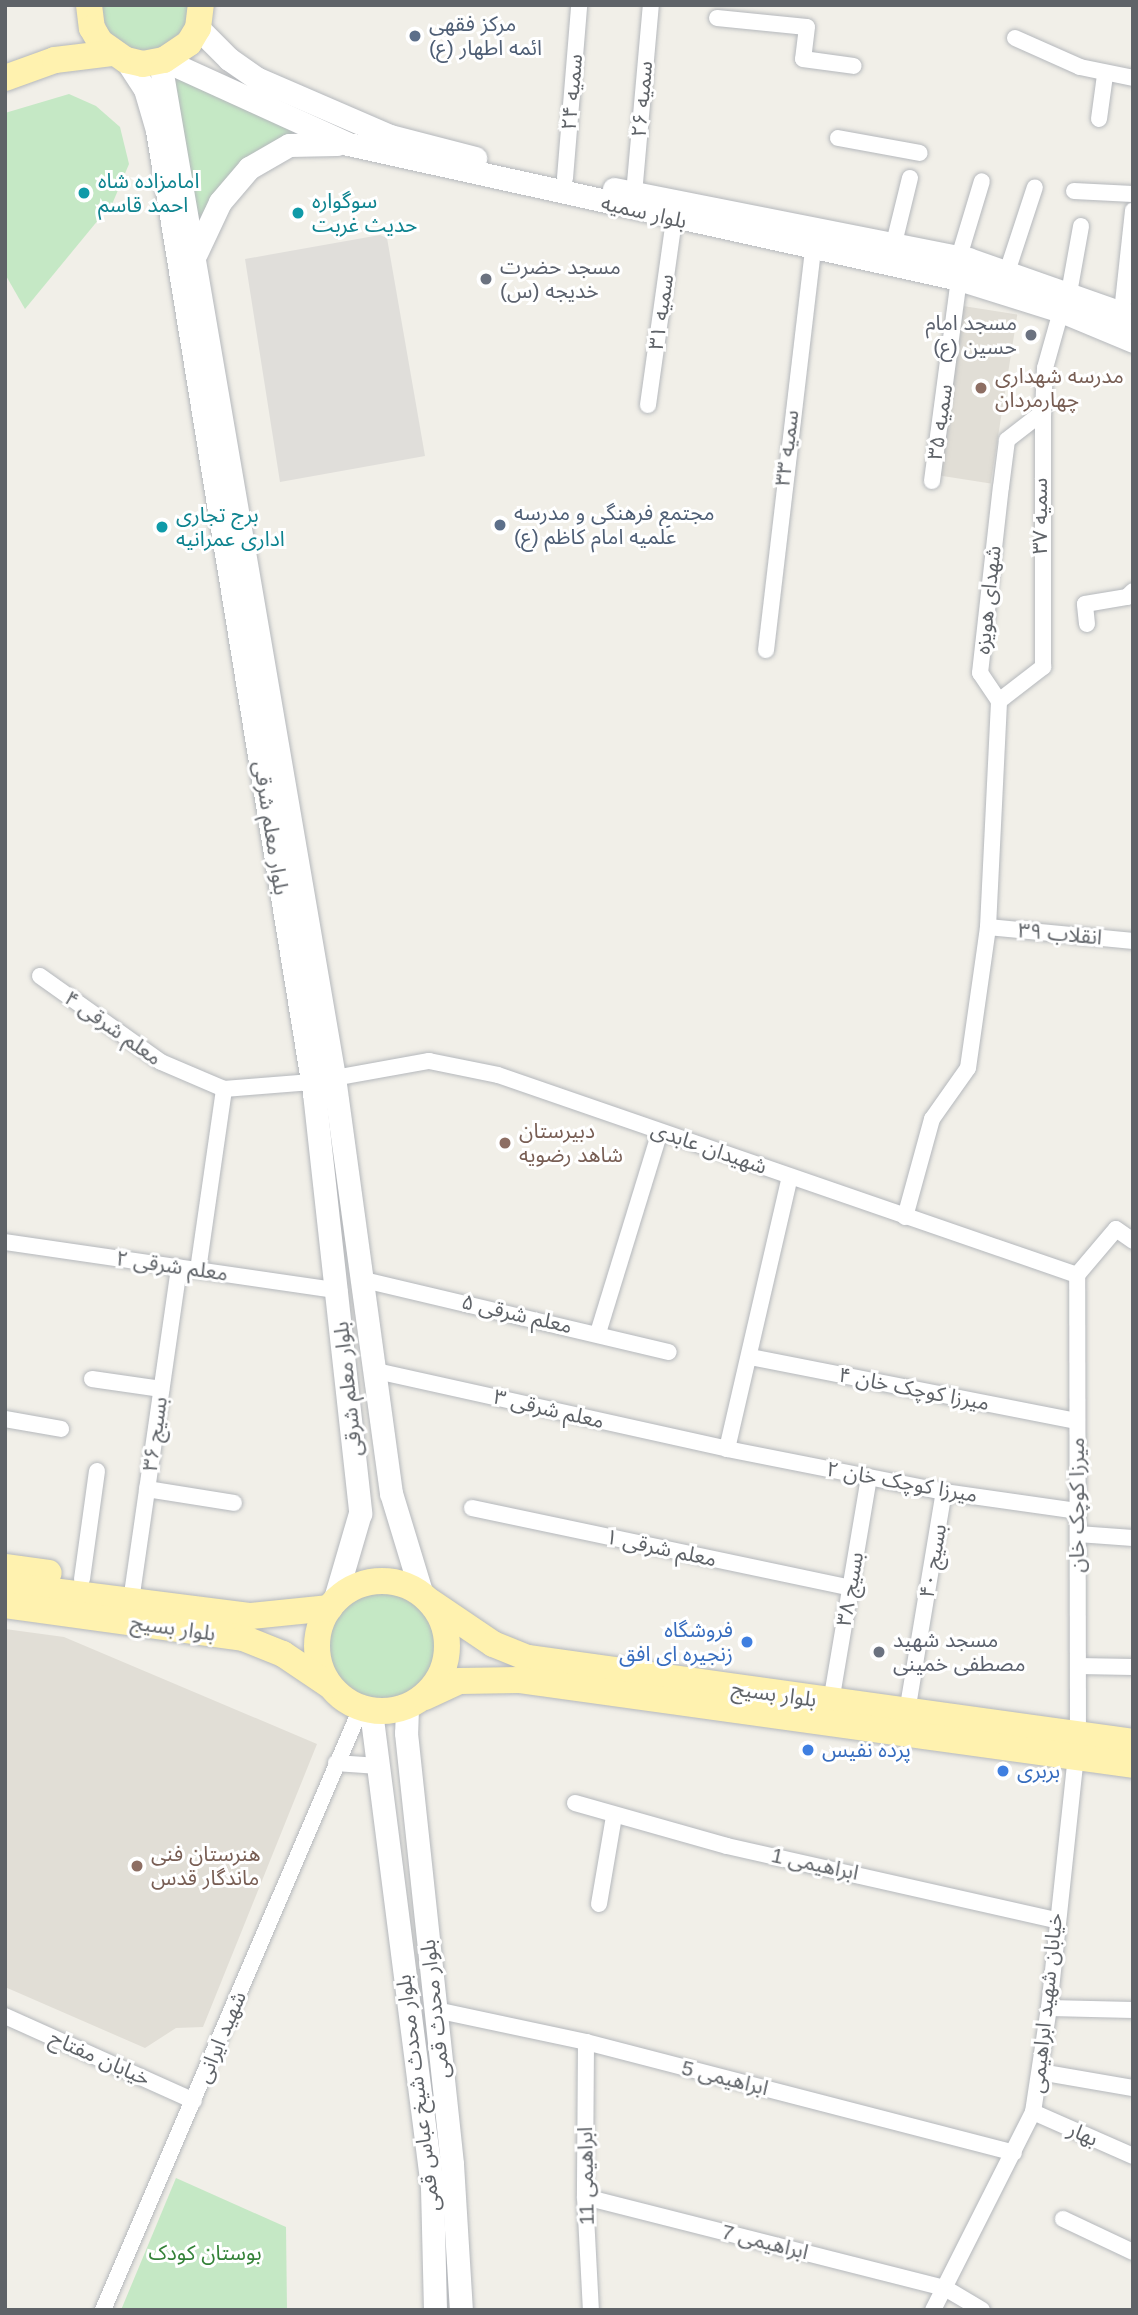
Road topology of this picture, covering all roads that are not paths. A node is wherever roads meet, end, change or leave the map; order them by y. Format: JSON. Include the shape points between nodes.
{"nodes":[{"id":1,"x":89,"y":5,"type":"edge"},
{"id":2,"x":651,"y":5,"type":"edge"},
{"id":3,"x":579,"y":6,"type":"edge"},
{"id":4,"x":199,"y":16,"type":"edge"},
{"id":5,"x":717,"y":18,"type":"dead end"},
{"id":6,"x":1015,"y":38,"type":"dead end"},
{"id":7,"x":119,"y":57,"type":"junction"},
{"id":8,"x":162,"y":61,"type":"junction"},
{"id":9,"x":855,"y":66,"type":"dead end"},
{"id":10,"x":1105,"y":75,"type":"junction"},
{"id":11,"x":5,"y":78,"type":"edge"},
{"id":12,"x":1133,"y":78,"type":"edge"},
{"id":13,"x":1100,"y":119,"type":"dead end"},
{"id":14,"x":838,"y":138,"type":"dead end"},
{"id":15,"x":348,"y":144,"type":"junction"},
{"id":16,"x":920,"y":153,"type":"dead end"},
{"id":17,"x":565,"y":178,"type":"junction"},
{"id":18,"x":910,"y":178,"type":"dead end"},
{"id":19,"x":982,"y":181,"type":"dead end"},
{"id":20,"x":1035,"y":187,"type":"dead end"},
{"id":21,"x":1074,"y":191,"type":"dead end"},
{"id":22,"x":634,"y":194,"type":"junction"},
{"id":23,"x":1133,"y":194,"type":"edge"},
{"id":24,"x":1133,"y":211,"type":"edge"},
{"id":25,"x":674,"y":219,"type":"junction"},
{"id":26,"x":1081,"y":226,"type":"dead end"},
{"id":27,"x":894,"y":243,"type":"junction"},
{"id":28,"x":813,"y":247,"type":"junction"},
{"id":29,"x":196,"y":253,"type":"junction"},
{"id":30,"x":959,"y":268,"type":"junction"},
{"id":31,"x":1007,"y":272,"type":"junction"},
{"id":32,"x":1065,"y":302,"type":"junction"},
{"id":33,"x":1128,"y":315,"type":"edge"},
{"id":34,"x":1133,"y":341,"type":"edge"},
{"id":35,"x":648,"y":405,"type":"dead end"},
{"id":36,"x":1043,"y":412,"type":"junction"},
{"id":37,"x":932,"y":481,"type":"dead end"},
{"id":38,"x":1133,"y":591,"type":"edge"},
{"id":39,"x":1087,"y":624,"type":"dead end"},
{"id":40,"x":766,"y":650,"type":"dead end"},
{"id":41,"x":999,"y":701,"type":"junction"},
{"id":42,"x":988,"y":927,"type":"junction"},
{"id":43,"x":1133,"y":941,"type":"edge"},
{"id":44,"x":40,"y":976,"type":"dead end"},
{"id":45,"x":323,"y":1080,"type":"junction"},
{"id":46,"x":224,"y":1089,"type":"junction"},
{"id":47,"x":660,"y":1132,"type":"junction"},
{"id":48,"x":790,"y":1177,"type":"junction"},
{"id":49,"x":905,"y":1217,"type":"junction"},
{"id":50,"x":1133,"y":1241,"type":"edge"},
{"id":51,"x":5,"y":1242,"type":"edge"},
{"id":52,"x":179,"y":1267,"type":"junction"},
{"id":53,"x":198,"y":1270,"type":"junction"},
{"id":54,"x":1077,"y":1275,"type":"junction"},
{"id":55,"x":363,"y":1280,"type":"junction"},
{"id":56,"x":339,"y":1291,"type":"junction"},
{"id":57,"x":597,"y":1333,"type":"junction"},
{"id":58,"x":669,"y":1352,"type":"dead end"},
{"id":59,"x":750,"y":1357,"type":"junction"},
{"id":60,"x":372,"y":1370,"type":"junction"},
{"id":61,"x":92,"y":1379,"type":"dead end"},
{"id":62,"x":161,"y":1389,"type":"junction"},
{"id":63,"x":5,"y":1419,"type":"edge"},
{"id":64,"x":1077,"y":1421,"type":"junction"},
{"id":65,"x":61,"y":1429,"type":"dead end"},
{"id":66,"x":727,"y":1448,"type":"junction"},
{"id":67,"x":97,"y":1471,"type":"dead end"},
{"id":68,"x":869,"y":1477,"type":"junction"},
{"id":69,"x":147,"y":1489,"type":"junction"},
{"id":70,"x":944,"y":1492,"type":"junction"},
{"id":71,"x":234,"y":1503,"type":"dead end"},
{"id":72,"x":472,"y":1508,"type":"dead end"},
{"id":73,"x":1077,"y":1511,"type":"junction"},
{"id":74,"x":1078,"y":1534,"type":"junction"},
{"id":75,"x":1133,"y":1538,"type":"edge"},
{"id":76,"x":5,"y":1567,"type":"edge"},
{"id":77,"x":82,"y":1578,"type":"junction"},
{"id":78,"x":5,"y":1585,"type":"edge"},
{"id":79,"x":850,"y":1588,"type":"junction"},
{"id":80,"x":426,"y":1599,"type":"junction"},
{"id":81,"x":5,"y":1605,"type":"edge"},
{"id":82,"x":332,"y":1605,"type":"junction"},
{"id":83,"x":130,"y":1611,"type":"junction"},
{"id":84,"x":5,"y":1621,"type":"edge"},
{"id":85,"x":1078,"y":1666,"type":"junction"},
{"id":86,"x":1133,"y":1667,"type":"edge"},
{"id":87,"x":329,"y":1685,"type":"junction"},
{"id":88,"x":416,"y":1702,"type":"junction"},
{"id":89,"x":831,"y":1702,"type":"junction"},
{"id":90,"x":366,"y":1709,"type":"junction"},
{"id":91,"x":907,"y":1712,"type":"junction"},
{"id":92,"x":1133,"y":1742,"type":"edge"},
{"id":93,"x":1065,"y":1745,"type":"junction"},
{"id":94,"x":1104,"y":1750,"type":"junction"},
{"id":95,"x":336,"y":1763,"type":"junction"},
{"id":96,"x":1133,"y":1765,"type":"edge"},
{"id":97,"x":378,"y":1766,"type":"junction"},
{"id":98,"x":575,"y":1803,"type":"dead end"},
{"id":99,"x":614,"y":1816,"type":"junction"},
{"id":100,"x":599,"y":1904,"type":"dead end"},
{"id":101,"x":1056,"y":1920,"type":"junction"},
{"id":102,"x":1049,"y":2008,"type":"junction"},
{"id":103,"x":436,"y":2010,"type":"junction"},
{"id":104,"x":1133,"y":2010,"type":"edge"},
{"id":105,"x":5,"y":2016,"type":"edge"},
{"id":106,"x":586,"y":2042,"type":"junction"},
{"id":107,"x":1040,"y":2072,"type":"junction"},
{"id":108,"x":1133,"y":2088,"type":"edge"},
{"id":109,"x":194,"y":2101,"type":"junction"},
{"id":110,"x":1033,"y":2112,"type":"junction"},
{"id":111,"x":1014,"y":2153,"type":"junction"},
{"id":112,"x":1133,"y":2156,"type":"edge"},
{"id":113,"x":585,"y":2197,"type":"junction"},
{"id":114,"x":1063,"y":2219,"type":"dead end"},
{"id":115,"x":1133,"y":2252,"type":"edge"},
{"id":116,"x":945,"y":2288,"type":"junction"},
{"id":117,"x":103,"y":2310,"type":"edge"},
{"id":118,"x":435,"y":2310,"type":"edge"},
{"id":119,"x":461,"y":2310,"type":"edge"},
{"id":120,"x":591,"y":2310,"type":"edge"},
{"id":121,"x":933,"y":2310,"type":"edge"},
{"id":122,"x":982,"y":2310,"type":"edge"}],
"edges":[{"from":1,"to":7,"type":"main road","via":[[92,28]]},
{"from":2,"to":22,"type":"street","name":"سمیه ۲۶"},
{"from":3,"to":17,"type":"street","name":"سمیه ۲۴"},
{"from":4,"to":8,"type":"main road","via":[[189,43]]},
{"from":4,"to":17,"type":"main road","name":"بلوار سمیه","via":[[229,59],[256,78],[390,136]]},
{"from":5,"to":9,"type":"street","via":[[807,27],[803,60]]},
{"from":6,"to":10,"type":"street"},
{"from":7,"to":8,"type":"main road"},
{"from":7,"to":11,"type":"main road","via":[[55,60]]},
{"from":7,"to":45,"type":"main road","name":"بلوار معلم شرقی","via":[[145,89],[157,130]]},
{"from":8,"to":15,"type":"main road","name":"بلوار سمیه"},
{"from":8,"to":29,"type":"main road","name":"بلوار معلم شرقی"},
{"from":10,"to":12,"type":"street"},
{"from":10,"to":13,"type":"street"},
{"from":14,"to":16,"type":"street"},
{"from":15,"to":25,"type":"main road","name":"بلوار سمیه"},
{"from":15,"to":29,"type":"main road","via":[[289,145],[248,167],[220,202]]},
{"from":17,"to":22,"type":"main road","name":"بلوار سمیه"},
{"from":18,"to":27,"type":"street"},
{"from":19,"to":30,"type":"street","name":"سمیه ۳۵"},
{"from":20,"to":31,"type":"street"},
{"from":21,"to":23,"type":"street"},
{"from":22,"to":27,"type":"main road","name":"بلوار سمیه"},
{"from":24,"to":33,"type":"street"},
{"from":25,"to":28,"type":"main road","name":"بلوار سمیه"},
{"from":25,"to":35,"type":"street","name":"سمیه ۳۱"},
{"from":26,"to":32,"type":"street","name":"سمیه ۳۷"},
{"from":27,"to":30,"type":"main road","name":"بلوار سمیه"},
{"from":28,"to":30,"type":"main road","name":"بلوار سمیه"},
{"from":28,"to":40,"type":"street","name":"سمیه ۳۳"},
{"from":29,"to":45,"type":"main road","name":"بلوار معلم شرقی"},
{"from":30,"to":31,"type":"main road","name":"بلوار سمیه"},
{"from":30,"to":32,"type":"main road","name":"بلوار سمیه"},
{"from":30,"to":37,"type":"street","name":"سمیه ۳۵"},
{"from":31,"to":32,"type":"main road","name":"بلوار سمیه"},
{"from":32,"to":33,"type":"main road","name":"بلوار سمیه"},
{"from":32,"to":34,"type":"main road","name":"بلوار سمیه"},
{"from":32,"to":36,"type":"street","name":"سمیه ۳۷","via":[[1045,368]]},
{"from":36,"to":41,"type":"street","name":"سمیه ۳۷","via":[[1043,667]]},
{"from":36,"to":41,"type":"street","name":"شهدای هویزه","via":[[1007,440],[980,673]]},
{"from":38,"to":39,"type":"street","via":[[1127,597],[1085,604]]},
{"from":41,"to":42,"type":"street"},
{"from":42,"to":43,"type":"street","name":"انقلاب ۳۹"},
{"from":42,"to":49,"type":"street","via":[[968,1068],[932,1119]]},
{"from":44,"to":46,"type":"street","name":"معلم شرقی ۴","via":[[161,1062]]},
{"from":45,"to":46,"type":"street","name":"معلم شرقی ۴"},
{"from":45,"to":47,"type":"street","name":"شهیدان عابدی","via":[[429,1061],[498,1075]]},
{"from":45,"to":55,"type":"main road","name":"بلوار معلم شرقی"},
{"from":45,"to":56,"type":"main road","name":"بلوار معلم شرقی"},
{"from":46,"to":53,"type":"street"},
{"from":47,"to":48,"type":"street","name":"شهیدان عابدی"},
{"from":47,"to":57,"type":"street"},
{"from":48,"to":49,"type":"street","name":"شهیدان عابدی"},
{"from":48,"to":59,"type":"street"},
{"from":49,"to":54,"type":"street","name":"شهیدان عابدی"},
{"from":50,"to":54,"type":"street","via":[[1116,1228]]},
{"from":51,"to":52,"type":"street","name":"معلم شرقی ۲"},
{"from":52,"to":53,"type":"street","name":"معلم شرقی ۲"},
{"from":52,"to":62,"type":"street","name":"بسیج ۳۶"},
{"from":53,"to":56,"type":"street","name":"معلم شرقی ۲"},
{"from":54,"to":64,"type":"street","name":"میرزا کوچک خان"},
{"from":55,"to":57,"type":"street","name":"معلم شرقی ۵"},
{"from":55,"to":60,"type":"main road","name":"بلوار معلم شرقی"},
{"from":56,"to":82,"type":"main road","name":"بلوار معلم شرقی","via":[[360,1513]]},
{"from":57,"to":58,"type":"street","name":"معلم شرقی ۵"},
{"from":59,"to":64,"type":"street","name":"میرزا کوچک خان ۴"},
{"from":59,"to":66,"type":"street"},
{"from":60,"to":66,"type":"street","name":"معلم شرقی ۳"},
{"from":60,"to":80,"type":"main road","name":"بلوار معلم شرقی","via":[[391,1493]]},
{"from":61,"to":62,"type":"street"},
{"from":62,"to":69,"type":"street","name":"بسیج ۳۶"},
{"from":63,"to":65,"type":"street"},
{"from":64,"to":73,"type":"street","name":"میرزا کوچک خان"},
{"from":66,"to":68,"type":"street","name":"میرزا کوچک خان ۲"},
{"from":67,"to":77,"type":"street"},
{"from":68,"to":70,"type":"street","name":"میرزا کوچک خان ۲"},
{"from":68,"to":79,"type":"street","name":"بسیج ۳۸"},
{"from":69,"to":71,"type":"street"},
{"from":69,"to":83,"type":"street","name":"بسیج ۳۶"},
{"from":70,"to":73,"type":"street","name":"میرزا کوچک خان ۲"},
{"from":70,"to":91,"type":"street","name":"بسیج ۴۰"},
{"from":72,"to":79,"type":"street","name":"معلم شرقی ۱"},
{"from":73,"to":74,"type":"street","name":"میرزا کوچک خان"},
{"from":74,"to":75,"type":"street"},
{"from":74,"to":85,"type":"street","name":"میرزا کوچک خان"},
{"from":76,"to":77,"type":"main road"},
{"from":77,"to":83,"type":"main road","via":[[111,1584]]},
{"from":78,"to":83,"type":"main road","name":"بلوار بسیج"},
{"from":79,"to":89,"type":"street","name":"بسیج ۳۸"},
{"from":80,"to":82,"type":"main road","via":[[393,1581],[371,1581],[351,1588]]},
{"from":80,"to":88,"type":"main road","via":[[448,1640],[439,1681]]},
{"from":80,"to":89,"type":"main road","name":"بلوار بسیج","via":[[493,1644],[528,1658]]},
{"from":81,"to":83,"type":"main road","name":"بلوار بسیج"},
{"from":82,"to":83,"type":"main road","name":"بلوار بسیج","via":[[251,1616]]},
{"from":82,"to":87,"type":"main road","via":[[316,1643],[319,1665]]},
{"from":83,"to":84,"type":"main road","via":[[108,1634]]},
{"from":83,"to":87,"type":"main road","name":"بلوار بسیج","via":[[243,1638],[283,1654]]},
{"from":85,"to":86,"type":"street"},
{"from":85,"to":93,"type":"street","name":"میرزا کوچک خان"},
{"from":87,"to":90,"type":"main road"},
{"from":88,"to":90,"type":"main road"},
{"from":88,"to":93,"type":"main road","name":"بلوار بسیج","via":[[460,1682],[520,1680]]},
{"from":88,"to":103,"type":"main road","name":"بلوار محدث قمی","via":[[405,1733]]},
{"from":89,"to":91,"type":"main road","name":"بلوار بسیج"},
{"from":90,"to":95,"type":"street","name":"شهید ایرانی"},
{"from":90,"to":97,"type":"main road","name":"بلوار محدث شیخ عباس قمی"},
{"from":91,"to":93,"type":"main road","name":"بلوار بسیج"},
{"from":92,"to":94,"type":"main road","name":"بلوار بسیج"},
{"from":93,"to":94,"type":"main road","name":"بلوار بسیج"},
{"from":93,"to":101,"type":"street","name":"خیابان شهید ابراهیمی"},
{"from":94,"to":96,"type":"main road","name":"بلوار بسیج"},
{"from":95,"to":97,"type":"street"},
{"from":95,"to":109,"type":"street","name":"شهید ایرانی"},
{"from":97,"to":118,"type":"main road","name":"بلوار محدث شیخ عباس قمی","via":[[432,2187]]},
{"from":98,"to":99,"type":"street","name":"ابراهیمی 1"},
{"from":99,"to":100,"type":"street"},
{"from":99,"to":101,"type":"street","name":"ابراهیمی 1"},
{"from":101,"to":102,"type":"street","name":"خیابان شهید ابراهیمی"},
{"from":102,"to":104,"type":"street"},
{"from":102,"to":107,"type":"street","name":"خیابان شهید ابراهیمی"},
{"from":103,"to":106,"type":"street","name":"ابراهیمی 5"},
{"from":103,"to":119,"type":"main road","name":"بلوار محدث قمی","via":[[453,2164]]},
{"from":105,"to":109,"type":"street","name":"خیابان مفتاح"},
{"from":106,"to":111,"type":"street","name":"ابراهیمی 5"},
{"from":106,"to":113,"type":"street","name":"ابراهیمی 11"},
{"from":107,"to":108,"type":"street"},
{"from":107,"to":110,"type":"street","name":"خیابان شهید ابراهیمی"},
{"from":109,"to":117,"type":"street","name":"شهید ایرانی"},
{"from":110,"to":111,"type":"street","name":"خیابان شهید ابراهیمی"},
{"from":110,"to":112,"type":"street","name":"بهار"},
{"from":111,"to":116,"type":"street","name":"خیابان شهید ابراهیمی"},
{"from":113,"to":116,"type":"street","name":"ابراهیمی 7"},
{"from":113,"to":120,"type":"street","name":"ابراهیمی 11"},
{"from":114,"to":115,"type":"street"},
{"from":116,"to":121,"type":"street","name":"خیابان شهید ابراهیمی"},
{"from":116,"to":122,"type":"street","name":"ابراهیمی 7"}]}
